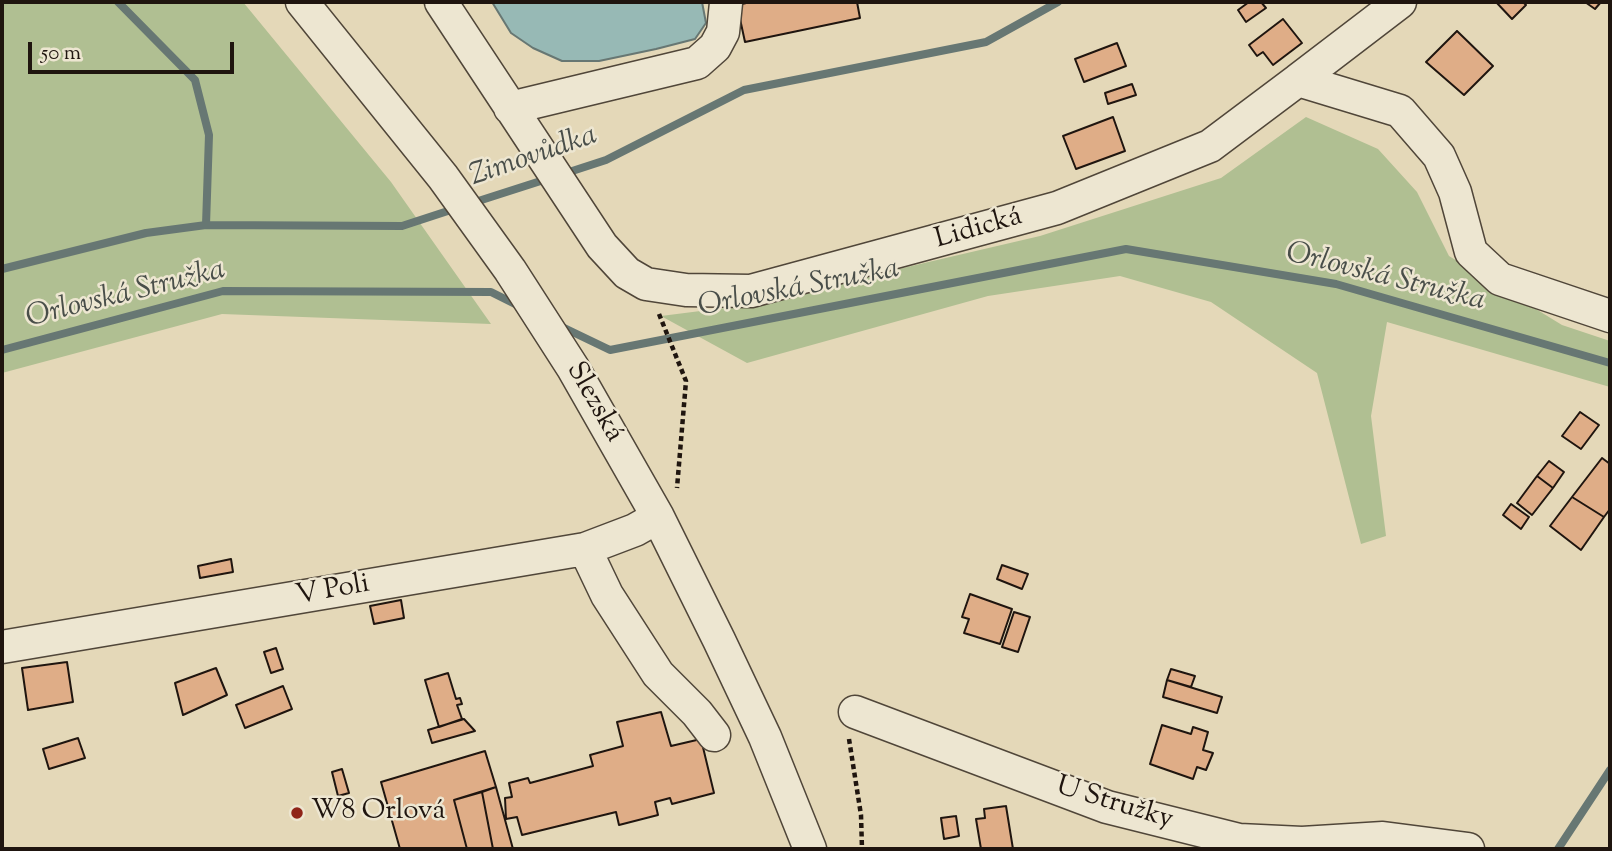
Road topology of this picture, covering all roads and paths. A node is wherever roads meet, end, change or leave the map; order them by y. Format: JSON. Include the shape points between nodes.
{"nodes":[{"id":1,"x":302,"y":2,"type":"edge"},
{"id":2,"x":440,"y":2,"type":"edge"},
{"id":3,"x":1400,"y":2,"type":"edge"},
{"id":4,"x":726,"y":3,"type":"edge"},
{"id":5,"x":1298,"y":80,"type":"junction"},
{"id":6,"x":510,"y":108,"type":"junction"},
{"id":7,"x":655,"y":305,"type":"dead end"},
{"id":8,"x":1610,"y":316,"type":"edge"},
{"id":9,"x":677,"y":493,"type":"dead end"},
{"id":10,"x":658,"y":517,"type":"junction"},
{"id":11,"x":585,"y":549,"type":"junction"},
{"id":12,"x":2,"y":647,"type":"edge"},
{"id":13,"x":855,"y":712,"type":"joint"},
{"id":14,"x":714,"y":735,"type":"dead end"},
{"id":15,"x":810,"y":849,"type":"edge"},
{"id":16,"x":862,"y":849,"type":"edge"},
{"id":17,"x":1468,"y":849,"type":"edge"}],
"edges":[{"from":1,"to":10,"type":"street","name":"Slezská","via":[[443,177],[510,270],[573,368]]},
{"from":2,"to":6,"type":"street","name":"Lidická"},
{"from":3,"to":5,"type":"street","name":"Lidická"},
{"from":4,"to":6,"type":"street","via":[[719,40],[697,63]]},
{"from":5,"to":6,"type":"street","name":"Lidická","via":[[1210,146],[1057,208],[751,291],[686,290],[646,284],[627,273],[602,246]]},
{"from":5,"to":8,"type":"street","via":[[1400,111],[1439,156],[1455,192],[1471,252],[1500,279]]},
{"from":7,"to":9,"type":"path","via":[[686,381]]},
{"from":10,"to":11,"type":"street","name":"V Poli"},
{"from":10,"to":15,"type":"street","name":"Slezská","via":[[765,737]]},
{"from":11,"to":12,"type":"street","name":"V Poli"},
{"from":11,"to":14,"type":"street","via":[[607,595],[658,674]]},
{"from":13,"to":16,"type":"path","via":[[848,730]]},
{"from":13,"to":17,"type":"street","name":"U Stružky","via":[[1107,807],[1239,840],[1302,843],[1382,838]]}]}
